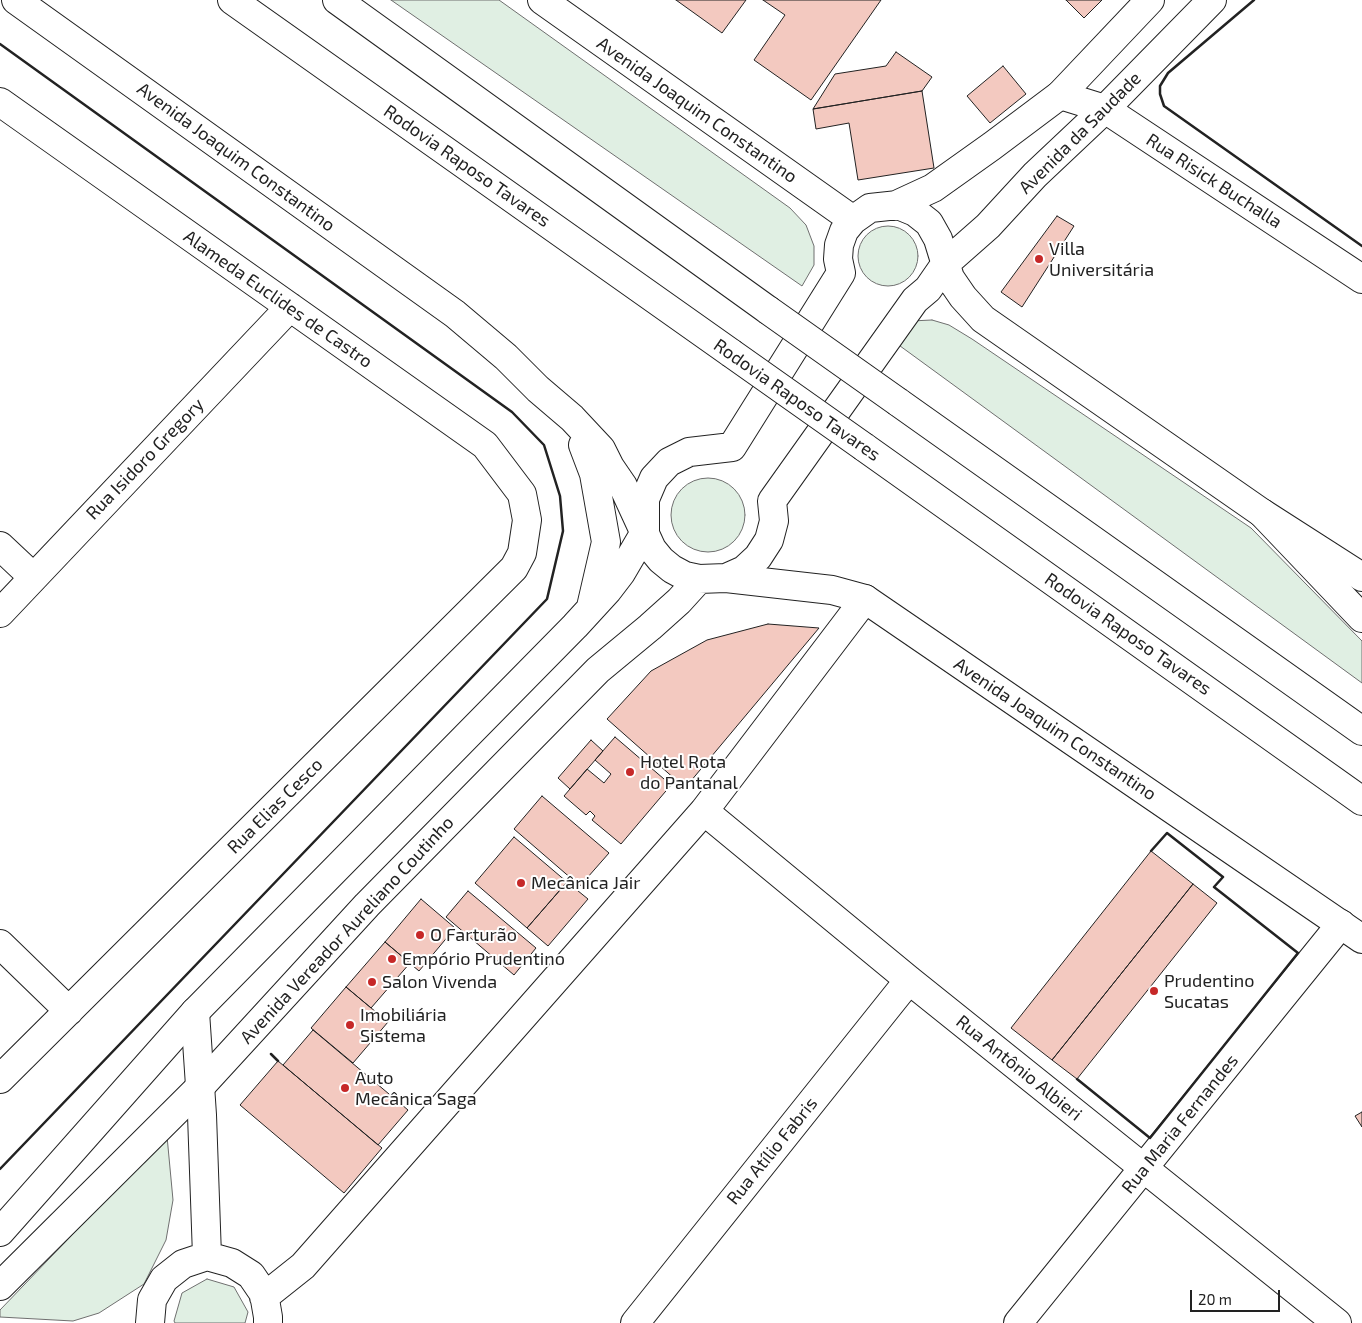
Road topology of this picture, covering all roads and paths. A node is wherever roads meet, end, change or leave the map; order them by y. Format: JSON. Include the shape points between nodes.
{"nodes":[{"id":1,"x":16,"y":0,"type":"edge"},
{"id":2,"x":232,"y":0,"type":"edge"},
{"id":3,"x":337,"y":0,"type":"edge"},
{"id":4,"x":542,"y":0,"type":"edge"},
{"id":5,"x":1150,"y":0,"type":"edge"},
{"id":6,"x":1212,"y":0,"type":"edge"},
{"id":7,"x":1060,"y":95,"type":"junction"},
{"id":8,"x":0,"y":102,"type":"edge"},
{"id":9,"x":1105,"y":109,"type":"junction"},
{"id":10,"x":894,"y":206,"type":"junction"},
{"id":11,"x":853,"y":220,"type":"junction"},
{"id":12,"x":946,"y":263,"type":"junction"},
{"id":13,"x":1362,"y":279,"type":"edge"},
{"id":14,"x":915,"y":300,"type":"joint"},
{"id":15,"x":290,"y":307,"type":"junction"},
{"id":16,"x":572,"y":418,"type":"junction"},
{"id":17,"x":1262,"y":513,"type":"junction"},
{"id":18,"x":526,"y":520,"type":"joint"},
{"id":19,"x":644,"y":532,"type":"junction"},
{"id":20,"x":0,"y":546,"type":"edge"},
{"id":21,"x":33,"y":577,"type":"junction"},
{"id":22,"x":1362,"y":577,"type":"edge"},
{"id":23,"x":713,"y":578,"type":"junction"},
{"id":24,"x":865,"y":599,"type":"junction"},
{"id":25,"x":590,"y":611,"type":"junction"},
{"id":26,"x":0,"y":613,"type":"edge"},
{"id":27,"x":1362,"y":618,"type":"edge"},
{"id":28,"x":1362,"y":731,"type":"edge"},
{"id":29,"x":1362,"y":801,"type":"edge"},
{"id":30,"x":704,"y":811,"type":"junction"},
{"id":31,"x":1352,"y":931,"type":"edge"},
{"id":32,"x":0,"y":944,"type":"edge"},
{"id":33,"x":909,"y":980,"type":"junction"},
{"id":34,"x":69,"y":1010,"type":"junction"},
{"id":35,"x":195,"y":1012,"type":"junction"},
{"id":36,"x":0,"y":1080,"type":"edge"},
{"id":37,"x":200,"y":1087,"type":"junction"},
{"id":38,"x":1144,"y":1169,"type":"junction"},
{"id":39,"x":0,"y":1232,"type":"edge"},
{"id":40,"x":207,"y":1256,"type":"junction"},
{"id":41,"x":0,"y":1286,"type":"edge"},
{"id":42,"x":266,"y":1310,"type":"edge"},
{"id":43,"x":150,"y":1323,"type":"edge"},
{"id":44,"x":634,"y":1323,"type":"edge"},
{"id":45,"x":1018,"y":1323,"type":"edge"},
{"id":46,"x":1337,"y":1323,"type":"edge"}],
"edges":[{"from":1,"to":16,"type":"main road","name":"Avenida Joaquim Constantino","via":[[456,314]]},
{"from":2,"to":29,"type":"main road","name":"Rodovia Raposo Tavares","bridge":true},
{"from":3,"to":28,"type":"main road","bridge":true},
{"from":4,"to":11,"type":"main road","name":"Avenida Joaquim Constantino"},
{"from":5,"to":7,"type":"main road"},
{"from":6,"to":9,"type":"main road","name":"Avenida da Saudade"},
{"from":7,"to":9,"type":"main road","name":"Rua Risick Buchalla"},
{"from":7,"to":10,"type":"main road","via":[[933,188]]},
{"from":8,"to":15,"type":"main road","name":"Alameda Euclides de Castro"},
{"from":9,"to":12,"type":"main road","name":"Avenida da Saudade","via":[[1035,175],[988,226]]},
{"from":9,"to":13,"type":"main road","name":"Rua Risick Buchalla"},
{"from":10,"to":11,"type":"main road","via":[[870,208]]},
{"from":10,"to":12,"type":"main road","via":[[915,212],[929,223]]},
{"from":11,"to":19,"type":"main road","via":[[839,245],[840,272],[732,447],[689,452],[669,462],[654,478],[644,499]]},
{"from":12,"to":14,"type":"main road","name":"Avenida da Saudade"},
{"from":12,"to":17,"type":"main road","via":[[950,278],[963,298],[983,319]]},
{"from":14,"to":23,"type":"main road","name":"Avenida Vereador Aureliano Coutinho","via":[[772,501],[774,521],[758,557],[744,570]]},
{"from":15,"to":18,"type":"main road","name":"Alameda Euclides de Castro","via":[[485,445],[522,494]]},
{"from":15,"to":21,"type":"main road","name":"Rua Isidoro Gregory"},
{"from":16,"to":19,"type":"main road","name":"Avenida Joaquim Constantino","via":[[601,449],[623,486]]},
{"from":16,"to":25,"type":"main road","via":[[594,474],[606,542]]},
{"from":17,"to":22,"type":"main road"},
{"from":17,"to":27,"type":"main road"},
{"from":18,"to":34,"type":"main road","name":"Rua Elias Cesco","via":[[522,553],[514,568]]},
{"from":19,"to":23,"type":"main road","name":"Avenida Joaquim Constantino","via":[[652,549],[672,569],[685,576]]},
{"from":19,"to":25,"type":"main road","via":[[621,573]]},
{"from":20,"to":21,"type":"main road"},
{"from":21,"to":26,"type":"main road","name":"Rua Isidoro Gregory"},
{"from":23,"to":24,"type":"main road","name":"Avenida Joaquim Constantino","via":[[832,590]]},
{"from":23,"to":37,"type":"main road","name":"Avenida Vereador Aureliano Coutinho","via":[[598,670],[367,905]]},
{"from":24,"to":30,"type":"main road"},
{"from":24,"to":31,"type":"main road","name":"Avenida Joaquim Constantino"},
{"from":25,"to":35,"type":"main road"},
{"from":30,"to":33,"type":"main road","name":"Rua Antônio Albieri"},
{"from":30,"to":42,"type":"main road"},
{"from":31,"to":38,"type":"main road","name":"Rua Maria Fernandes"},
{"from":32,"to":34,"type":"main road"},
{"from":33,"to":38,"type":"main road","name":"Rua Antônio Albieri"},
{"from":33,"to":44,"type":"main road","name":"Rua Atílio Fabris"},
{"from":34,"to":36,"type":"main road","name":"Rua Elias Cesco"},
{"from":35,"to":37,"type":"main road"},
{"from":35,"to":39,"type":"main road"},
{"from":37,"to":40,"type":"main road"},
{"from":37,"to":41,"type":"main road","name":"Avenida Vereador Aureliano Coutinho"},
{"from":38,"to":45,"type":"main road","name":"Rua Maria Fernandes"},
{"from":38,"to":46,"type":"main road","name":"Rua Antônio Albieri"},
{"from":40,"to":42,"type":"main road","via":[[232,1263],[251,1275]]},
{"from":40,"to":43,"type":"main road","via":[[183,1264],[164,1279],[152,1300]]}]}
